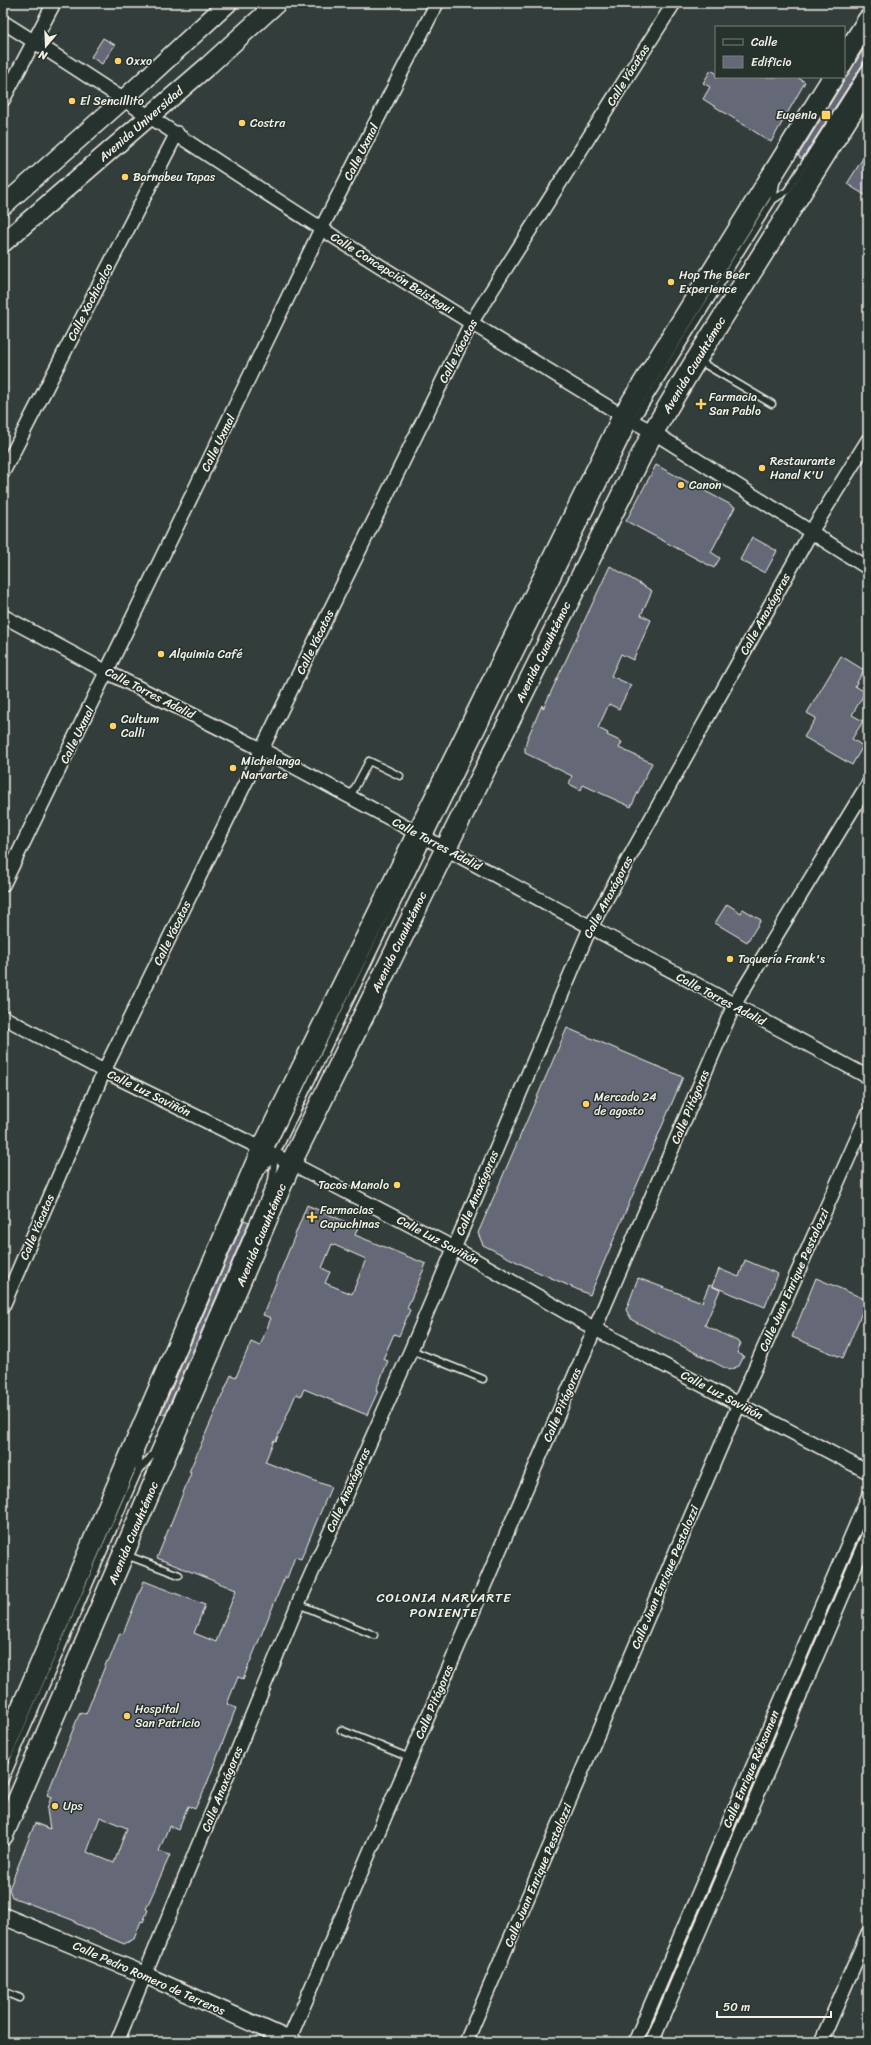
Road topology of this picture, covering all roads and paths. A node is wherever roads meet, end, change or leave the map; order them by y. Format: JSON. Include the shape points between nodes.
{"nodes":[{"id":1,"x":54,"y":3,"type":"edge"},
{"id":2,"x":228,"y":3,"type":"edge"},
{"id":3,"x":277,"y":3,"type":"edge"},
{"id":4,"x":437,"y":3,"type":"edge"},
{"id":5,"x":674,"y":3,"type":"edge"},
{"id":6,"x":868,"y":20,"type":"edge"},
{"id":7,"x":3,"y":22,"type":"edge"},
{"id":8,"x":34,"y":41,"type":"junction"},
{"id":9,"x":850,"y":56,"type":"edge"},
{"id":10,"x":868,"y":64,"type":"edge"},
{"id":11,"x":845,"y":71,"type":"edge"},
{"id":12,"x":832,"y":78,"type":"edge"},
{"id":13,"x":868,"y":86,"type":"edge"},
{"id":14,"x":125,"y":98,"type":"junction"},
{"id":15,"x":3,"y":100,"type":"edge"},
{"id":16,"x":148,"y":117,"type":"junction"},
{"id":17,"x":177,"y":133,"type":"junction"},
{"id":18,"x":788,"y":163,"type":"dead end"},
{"id":19,"x":773,"y":200,"type":"junction"},
{"id":20,"x":3,"y":206,"type":"edge"},
{"id":21,"x":321,"y":229,"type":"junction"},
{"id":22,"x":3,"y":243,"type":"edge"},
{"id":23,"x":471,"y":323,"type":"junction"},
{"id":24,"x":696,"y":360,"type":"junction"},
{"id":25,"x":772,"y":404,"type":"dead end"},
{"id":26,"x":628,"y":419,"type":"junction"},
{"id":27,"x":653,"y":432,"type":"junction"},
{"id":28,"x":868,"y":440,"type":"edge"},
{"id":29,"x":3,"y":472,"type":"edge"},
{"id":30,"x":811,"y":532,"type":"junction"},
{"id":31,"x":868,"y":568,"type":"edge"},
{"id":32,"x":3,"y":616,"type":"edge"},
{"id":33,"x":107,"y":672,"type":"junction"},
{"id":34,"x":263,"y":750,"type":"junction"},
{"id":35,"x":400,"y":776,"type":"dead end"},
{"id":36,"x":868,"y":784,"type":"edge"},
{"id":37,"x":350,"y":797,"type":"junction"},
{"id":38,"x":422,"y":836,"type":"junction"},
{"id":39,"x":446,"y":848,"type":"junction"},
{"id":40,"x":3,"y":885,"type":"edge"},
{"id":41,"x":590,"y":928,"type":"junction"},
{"id":42,"x":734,"y":1005,"type":"junction"},
{"id":43,"x":3,"y":1017,"type":"edge"},
{"id":44,"x":104,"y":1071,"type":"junction"},
{"id":45,"x":868,"y":1077,"type":"edge"},
{"id":46,"x":868,"y":1114,"type":"edge"},
{"id":47,"x":276,"y":1156,"type":"junction"},
{"id":48,"x":454,"y":1248,"type":"junction"},
{"id":49,"x":3,"y":1306,"type":"edge"},
{"id":50,"x":595,"y":1329,"type":"junction"},
{"id":51,"x":411,"y":1350,"type":"junction"},
{"id":52,"x":483,"y":1379,"type":"dead end"},
{"id":53,"x":739,"y":1404,"type":"junction"},
{"id":54,"x":138,"y":1472,"type":"junction"},
{"id":55,"x":868,"y":1472,"type":"edge"},
{"id":56,"x":868,"y":1497,"type":"edge"},
{"id":57,"x":868,"y":1536,"type":"edge"},
{"id":58,"x":124,"y":1554,"type":"junction"},
{"id":59,"x":179,"y":1575,"type":"dead end"},
{"id":60,"x":298,"y":1604,"type":"junction"},
{"id":61,"x":374,"y":1635,"type":"dead end"},
{"id":62,"x":341,"y":1730,"type":"dead end"},
{"id":63,"x":3,"y":1751,"type":"edge"},
{"id":64,"x":410,"y":1758,"type":"junction"},
{"id":65,"x":3,"y":1784,"type":"edge"},
{"id":66,"x":3,"y":1835,"type":"edge"},
{"id":67,"x":3,"y":1916,"type":"edge"},
{"id":68,"x":868,"y":1933,"type":"edge"},
{"id":69,"x":145,"y":1975,"type":"junction"},
{"id":70,"x":3,"y":1991,"type":"edge"},
{"id":71,"x":20,"y":1998,"type":"dead end"},
{"id":72,"x":290,"y":2041,"type":"edge"},
{"id":73,"x":117,"y":2042,"type":"edge"},
{"id":74,"x":466,"y":2042,"type":"edge"},
{"id":75,"x":635,"y":2042,"type":"edge"},
{"id":76,"x":652,"y":2042,"type":"edge"},
{"id":77,"x":821,"y":2042,"type":"edge"}],
"edges":[{"from":1,"to":8,"type":"street"},
{"from":2,"to":14,"type":"main road"},
{"from":3,"to":16,"type":"main road","name":"Avenida Universidad"},
{"from":4,"to":21,"type":"street","name":"Calle Uxmal"},
{"from":5,"to":23,"type":"street","name":"Calle Yácatas"},
{"from":6,"to":9,"type":"main road"},
{"from":7,"to":8,"type":"street","name":"Calle Concepción Beistegui"},
{"from":8,"to":14,"type":"street","name":"Calle Concepción Beistegui"},
{"from":8,"to":15,"type":"street"},
{"from":9,"to":11,"type":"lane"},
{"from":10,"to":19,"type":"lane","via":[[787,191]]},
{"from":12,"to":26,"type":"main road","name":"Avenida Cuauhtémoc"},
{"from":13,"to":24,"type":"main road","name":"Avenida Cuauhtémoc"},
{"from":14,"to":16,"type":"street","name":"Calle Concepción Beistegui"},
{"from":14,"to":20,"type":"main road"},
{"from":16,"to":17,"type":"street","name":"Calle Concepción Beistegui"},
{"from":16,"to":22,"type":"main road","name":"Avenida Universidad"},
{"from":17,"to":21,"type":"street","name":"Calle Concepción Beistegui"},
{"from":17,"to":29,"type":"street","name":"Calle Xochicalco"},
{"from":18,"to":19,"type":"lane","via":[[776,183]]},
{"from":19,"to":26,"type":"lane"},
{"from":21,"to":23,"type":"street","name":"Calle Concepción Beistegui"},
{"from":21,"to":33,"type":"street","name":"Calle Uxmal"},
{"from":23,"to":26,"type":"street","name":"Calle Concepción Beistegui"},
{"from":23,"to":34,"type":"street","name":"Calle Yácatas"},
{"from":24,"to":25,"type":"lane"},
{"from":24,"to":27,"type":"main road","name":"Avenida Cuauhtémoc"},
{"from":26,"to":27,"type":"street","name":"Calle Concepción Beistegui"},
{"from":26,"to":38,"type":"main road","name":"Avenida Cuauhtémoc"},
{"from":27,"to":30,"type":"street","name":"Calle Concepción Beistegui"},
{"from":27,"to":39,"type":"main road","name":"Avenida Cuauhtémoc"},
{"from":28,"to":30,"type":"street","name":"Calle Anaxágoras"},
{"from":30,"to":31,"type":"street","name":"Calle Concepción Beistegui"},
{"from":30,"to":41,"type":"street","name":"Calle Anaxágoras"},
{"from":32,"to":33,"type":"street","name":"Calle Torres Adalid"},
{"from":33,"to":34,"type":"street","name":"Calle Torres Adalid"},
{"from":33,"to":40,"type":"street","name":"Calle Uxmal"},
{"from":34,"to":37,"type":"street","name":"Calle Torres Adalid"},
{"from":34,"to":44,"type":"street","name":"Calle Yácatas"},
{"from":35,"to":37,"type":"lane","via":[[369,761]]},
{"from":36,"to":42,"type":"street","name":"Calle Pitágoras"},
{"from":37,"to":38,"type":"street","name":"Calle Torres Adalid"},
{"from":38,"to":39,"type":"street","name":"Calle Torres Adalid"},
{"from":38,"to":47,"type":"main road","name":"Avenida Cuauhtémoc"},
{"from":39,"to":41,"type":"street","name":"Calle Torres Adalid"},
{"from":39,"to":47,"type":"main road","name":"Avenida Cuauhtémoc"},
{"from":41,"to":42,"type":"street","name":"Calle Torres Adalid"},
{"from":41,"to":48,"type":"street","name":"Calle Anaxágoras"},
{"from":42,"to":45,"type":"street","name":"Calle Torres Adalid"},
{"from":42,"to":50,"type":"street","name":"Calle Pitágoras"},
{"from":43,"to":44,"type":"street","name":"Calle Luz Saviñón"},
{"from":44,"to":47,"type":"street","name":"Calle Luz Saviñón"},
{"from":44,"to":49,"type":"street","name":"Calle Yácatas"},
{"from":46,"to":53,"type":"street","name":"Calle Juan Enrique Pestalozzi"},
{"from":47,"to":48,"type":"street","name":"Calle Luz Saviñón"},
{"from":47,"to":54,"type":"lane","via":[[272,1180],[154,1454]]},
{"from":47,"to":54,"type":"lane","via":[[258,1174],[140,1447]]},
{"from":47,"to":58,"type":"main road","name":"Avenida Cuauhtémoc"},
{"from":47,"to":63,"type":"main road","name":"Avenida Cuauhtémoc"},
{"from":48,"to":50,"type":"street","name":"Calle Luz Saviñón"},
{"from":48,"to":51,"type":"street","name":"Calle Anaxágoras"},
{"from":50,"to":53,"type":"street","name":"Calle Luz Saviñón"},
{"from":50,"to":64,"type":"street","name":"Calle Pitágoras"},
{"from":51,"to":52,"type":"lane"},
{"from":51,"to":60,"type":"street","name":"Calle Anaxágoras"},
{"from":53,"to":55,"type":"street","name":"Calle Luz Saviñón"},
{"from":53,"to":74,"type":"street","name":"Calle Juan Enrique Pestalozzi"},
{"from":54,"to":65,"type":"lane"},
{"from":56,"to":75,"type":"street","name":"Calle Enrique Rébsamen"},
{"from":57,"to":76,"type":"street","name":"Calle Enrique Rébsamen"},
{"from":58,"to":59,"type":"lane"},
{"from":58,"to":66,"type":"main road","name":"Avenida Cuauhtémoc"},
{"from":60,"to":61,"type":"lane"},
{"from":60,"to":69,"type":"street","name":"Calle Anaxágoras"},
{"from":62,"to":64,"type":"lane"},
{"from":64,"to":72,"type":"street","name":"Calle Pitágoras"},
{"from":67,"to":69,"type":"street","name":"Calle Pedro Romero de Terreros"},
{"from":68,"to":77,"type":"street"},
{"from":69,"to":72,"type":"street","name":"Calle Pedro Romero de Terreros"},
{"from":69,"to":73,"type":"street","name":"Calle Anaxágoras"},
{"from":70,"to":71,"type":"lane"}]}
